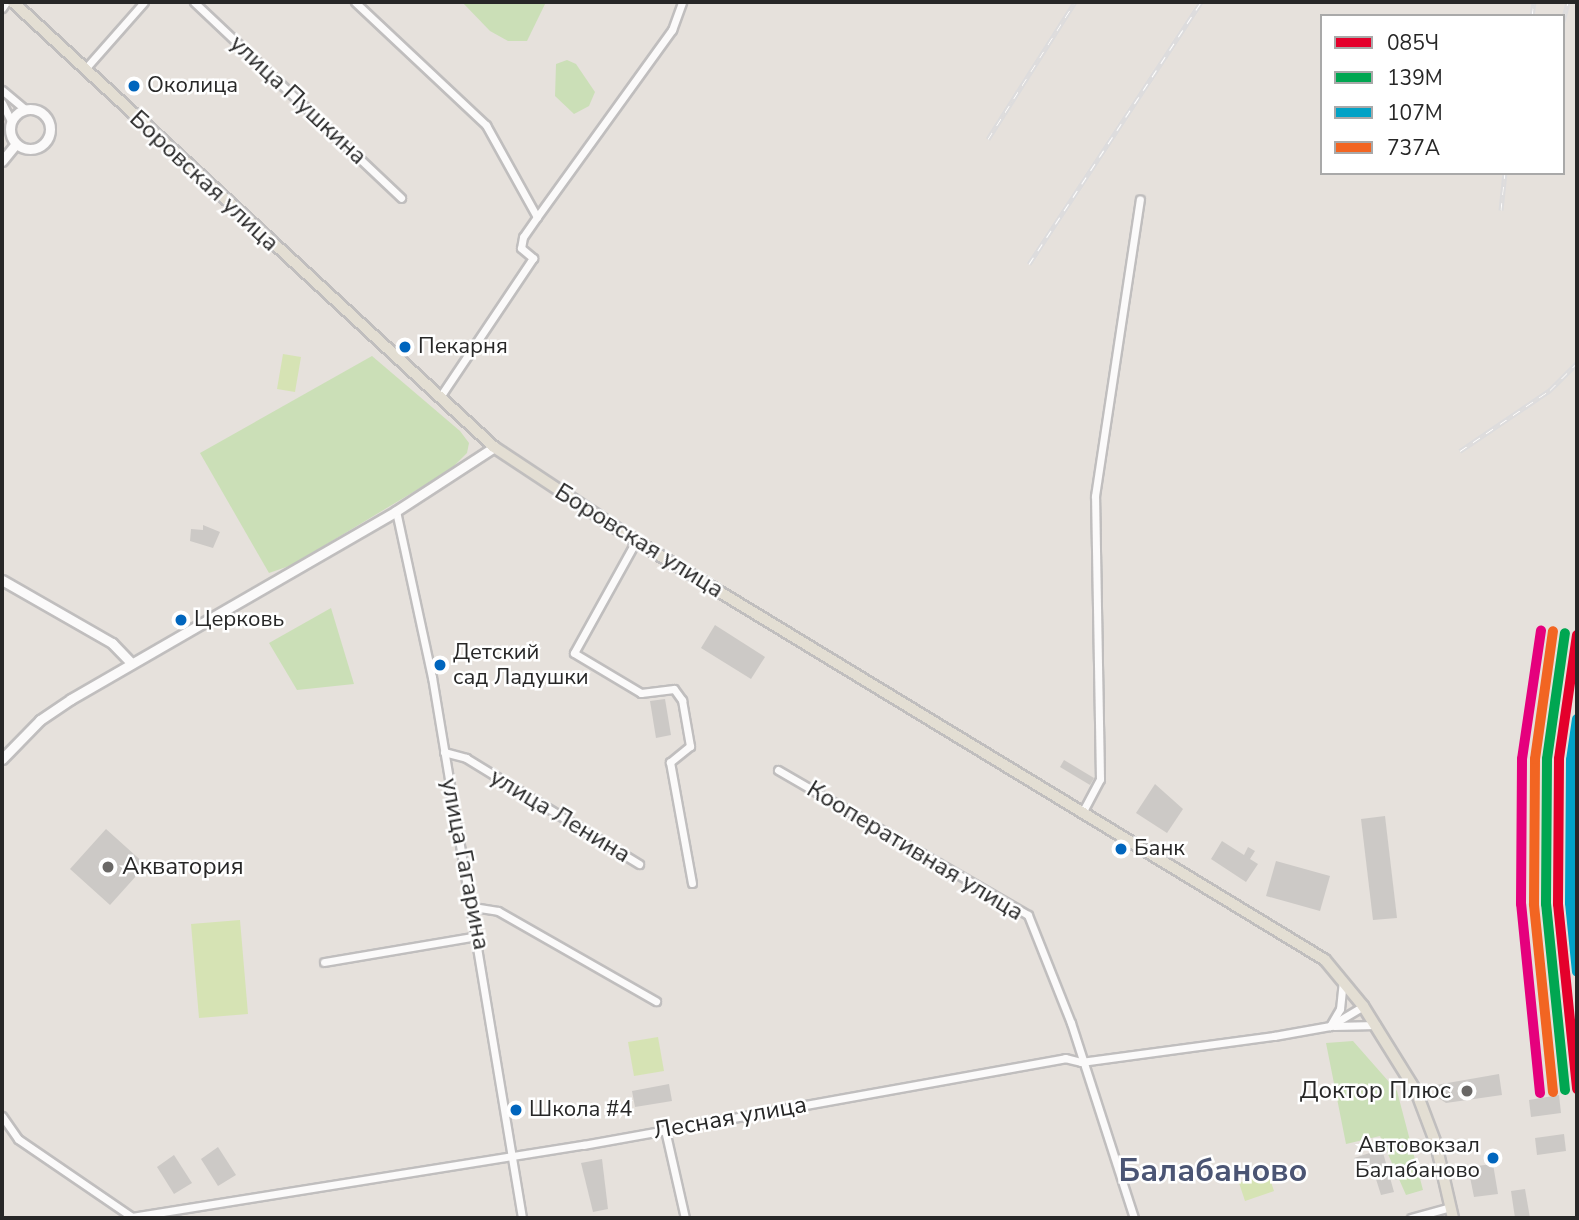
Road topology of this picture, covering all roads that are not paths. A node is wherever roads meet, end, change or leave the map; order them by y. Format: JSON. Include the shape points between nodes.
{"nodes":[{"id":1,"x":6,"y":2,"type":"edge"},
{"id":2,"x":13,"y":2,"type":"edge"},
{"id":3,"x":144,"y":2,"type":"edge"},
{"id":4,"x":194,"y":2,"type":"edge"},
{"id":5,"x":355,"y":2,"type":"edge"},
{"id":6,"x":682,"y":2,"type":"edge"},
{"id":7,"x":2,"y":8,"type":"edge"},
{"id":8,"x":85,"y":69,"type":"junction"},
{"id":9,"x":2,"y":90,"type":"edge"},
{"id":10,"x":2,"y":103,"type":"edge"},
{"id":11,"x":25,"y":109,"type":"junction"},
{"id":12,"x":11,"y":121,"type":"junction"},
{"id":13,"x":16,"y":144,"type":"junction"},
{"id":14,"x":2,"y":161,"type":"edge"},
{"id":15,"x":401,"y":198,"type":"dead end"},
{"id":16,"x":1140,"y":199,"type":"dead end"},
{"id":17,"x":537,"y":217,"type":"junction"},
{"id":18,"x":440,"y":397,"type":"junction"},
{"id":19,"x":494,"y":447,"type":"junction"},
{"id":20,"x":396,"y":511,"type":"junction"},
{"id":21,"x":636,"y":541,"type":"junction"},
{"id":22,"x":2,"y":580,"type":"edge"},
{"id":23,"x":131,"y":663,"type":"junction"},
{"id":24,"x":444,"y":751,"type":"junction"},
{"id":25,"x":2,"y":759,"type":"edge"},
{"id":26,"x":778,"y":770,"type":"dead end"},
{"id":27,"x":1082,"y":813,"type":"junction"},
{"id":28,"x":639,"y":864,"type":"dead end"},
{"id":29,"x":692,"y":883,"type":"dead end"},
{"id":30,"x":473,"y":907,"type":"junction"},
{"id":31,"x":478,"y":936,"type":"junction"},
{"id":32,"x":324,"y":962,"type":"dead end"},
{"id":33,"x":1343,"y":978,"type":"junction"},
{"id":34,"x":656,"y":1001,"type":"dead end"},
{"id":35,"x":1363,"y":1006,"type":"junction"},
{"id":36,"x":1376,"y":1025,"type":"junction"},
{"id":37,"x":1330,"y":1026,"type":"junction"},
{"id":38,"x":1082,"y":1062,"type":"junction"},
{"id":39,"x":2,"y":1116,"type":"edge"},
{"id":40,"x":666,"y":1130,"type":"junction"},
{"id":41,"x":513,"y":1156,"type":"junction"},
{"id":42,"x":1452,"y":1213,"type":"edge"},
{"id":43,"x":522,"y":1218,"type":"edge"},
{"id":44,"x":685,"y":1218,"type":"edge"},
{"id":45,"x":1134,"y":1218,"type":"edge"},
{"id":46,"x":1411,"y":1218,"type":"edge"}],
"edges":[{"from":1,"to":7,"type":"street"},
{"from":2,"to":8,"type":"main road","name":"Боровская улица"},
{"from":3,"to":8,"type":"street"},
{"from":4,"to":15,"type":"street","name":"улица Пушкина"},
{"from":5,"to":17,"type":"street","via":[[486,125]]},
{"from":6,"to":17,"type":"street","via":[[672,30]]},
{"from":8,"to":18,"type":"main road","name":"Боровская улица"},
{"from":9,"to":11,"type":"street"},
{"from":10,"to":12,"type":"street"},
{"from":11,"to":12,"type":"street"},
{"from":11,"to":13,"type":"street","via":[[47,117],[49,136],[35,148]]},
{"from":12,"to":13,"type":"street"},
{"from":13,"to":14,"type":"street"},
{"from":16,"to":27,"type":"street","via":[[1095,496],[1100,779]]},
{"from":17,"to":18,"type":"street","via":[[523,237],[522,248],[533,258]]},
{"from":18,"to":19,"type":"main road","name":"Боровская улица"},
{"from":19,"to":20,"type":"street"},
{"from":19,"to":21,"type":"main road","name":"Боровская улица"},
{"from":20,"to":23,"type":"street"},
{"from":20,"to":24,"type":"street","name":"улица Гагарина"},
{"from":21,"to":27,"type":"main road","name":"Боровская улица"},
{"from":21,"to":29,"type":"street","via":[[575,653],[641,693],[674,689],[687,712],[690,747],[670,762]]},
{"from":22,"to":23,"type":"street","via":[[112,643]]},
{"from":23,"to":25,"type":"street","via":[[48,714]]},
{"from":24,"to":28,"type":"street","name":"улица Ленина","via":[[466,758]]},
{"from":24,"to":30,"type":"street","name":"улица Гагарина"},
{"from":26,"to":38,"type":"street","name":"Кооперативная улица","via":[[1028,915]]},
{"from":27,"to":33,"type":"main road","name":"Боровская улица","via":[[1305,946]]},
{"from":30,"to":31,"type":"street","name":"улица Гагарина"},
{"from":30,"to":34,"type":"street","via":[[498,911]]},
{"from":31,"to":32,"type":"street"},
{"from":31,"to":41,"type":"street","name":"улица Гагарина"},
{"from":33,"to":35,"type":"main road","name":"Боровская улица"},
{"from":33,"to":37,"type":"street","via":[[1343,999]]},
{"from":35,"to":36,"type":"main road","name":"Боровская улица"},
{"from":35,"to":37,"type":"street","name":"Лесная улица"},
{"from":36,"to":37,"type":"street"},
{"from":36,"to":42,"type":"main road","name":"Боровская улица","via":[[1416,1091],[1436,1144]]},
{"from":37,"to":38,"type":"street","name":"Лесная улица"},
{"from":38,"to":40,"type":"street","name":"Лесная улица","via":[[1065,1058],[1001,1068]]},
{"from":38,"to":45,"type":"street","name":"Кооперативная улица"},
{"from":39,"to":41,"type":"street","name":"Лесная улица","via":[[18,1139],[132,1216]]},
{"from":40,"to":41,"type":"street","name":"Лесная улица"},
{"from":40,"to":44,"type":"street"},
{"from":41,"to":43,"type":"street","name":"улица Гагарина"},
{"from":42,"to":46,"type":"street"}]}
